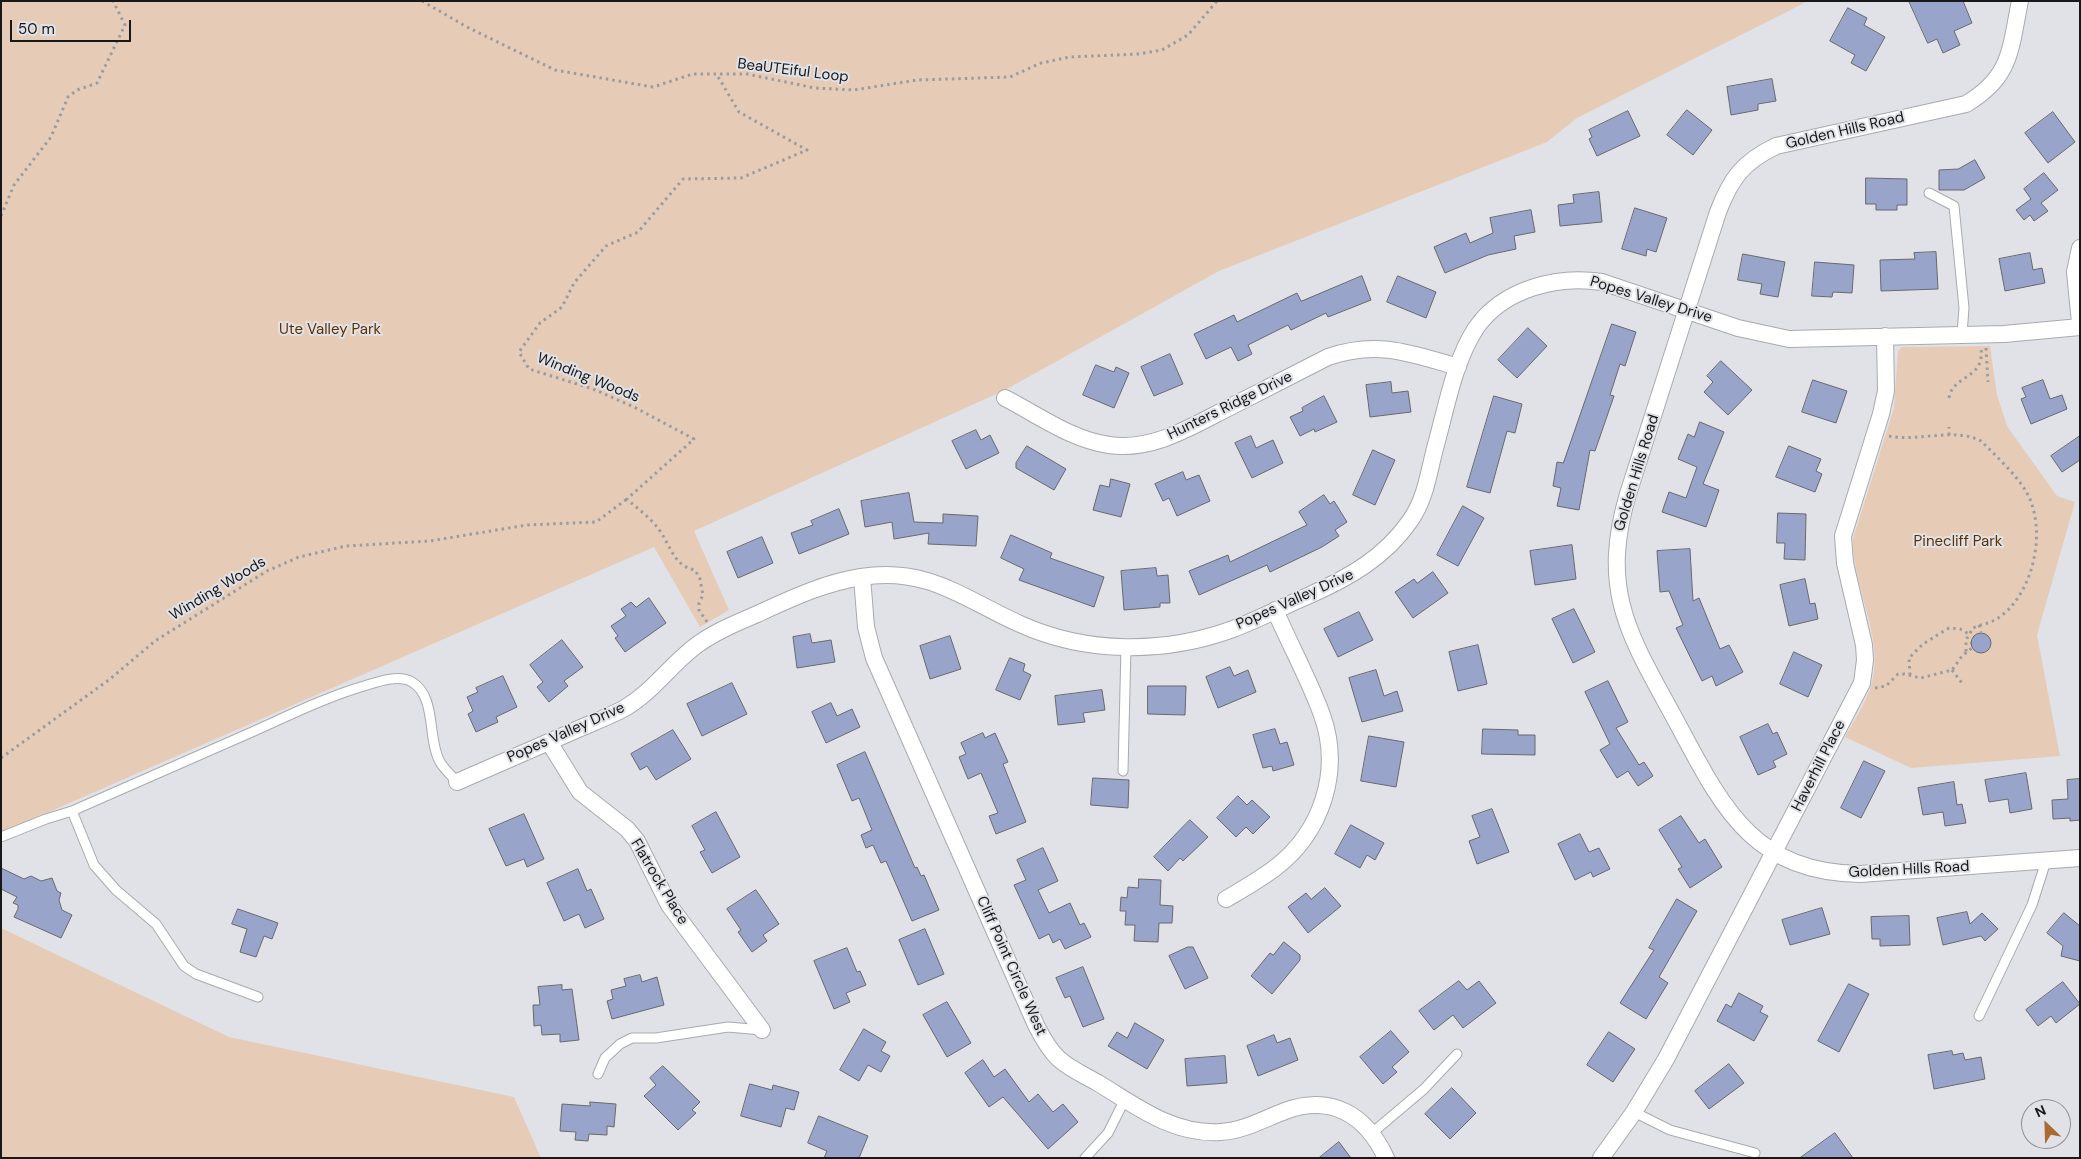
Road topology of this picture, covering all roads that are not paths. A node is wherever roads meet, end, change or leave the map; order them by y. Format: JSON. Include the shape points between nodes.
{"nodes":[{"id":1,"x":2020,"y":1,"type":"edge"},
{"id":2,"x":1929,"y":193,"type":"dead end"},
{"id":3,"x":2080,"y":248,"type":"edge"},
{"id":4,"x":1686,"y":310,"type":"junction"},
{"id":5,"x":2080,"y":323,"type":"edge"},
{"id":6,"x":2080,"y":327,"type":"edge"},
{"id":7,"x":1962,"y":334,"type":"junction"},
{"id":8,"x":1885,"y":336,"type":"junction"},
{"id":9,"x":1458,"y":367,"type":"junction"},
{"id":10,"x":1006,"y":398,"type":"dead end"},
{"id":11,"x":862,"y":577,"type":"junction"},
{"id":12,"x":1275,"y":610,"type":"junction"},
{"id":13,"x":1126,"y":647,"type":"junction"},
{"id":14,"x":549,"y":742,"type":"junction"},
{"id":15,"x":1123,"y":770,"type":"dead end"},
{"id":16,"x":458,"y":782,"type":"joint"},
{"id":17,"x":72,"y":811,"type":"junction"},
{"id":18,"x":1,"y":837,"type":"edge"},
{"id":19,"x":1775,"y":852,"type":"junction"},
{"id":20,"x":2080,"y":858,"type":"edge"},
{"id":21,"x":2046,"y":861,"type":"junction"},
{"id":22,"x":1226,"y":899,"type":"dead end"},
{"id":23,"x":258,"y":997,"type":"dead end"},
{"id":24,"x":1979,"y":1016,"type":"dead end"},
{"id":25,"x":762,"y":1030,"type":"joint"},
{"id":26,"x":1457,"y":1054,"type":"dead end"},
{"id":27,"x":598,"y":1074,"type":"dead end"},
{"id":28,"x":1126,"y":1100,"type":"junction"},
{"id":29,"x":1634,"y":1112,"type":"junction"},
{"id":30,"x":1372,"y":1133,"type":"junction"},
{"id":31,"x":1755,"y":1153,"type":"dead end"},
{"id":32,"x":1085,"y":1158,"type":"edge"},
{"id":33,"x":1386,"y":1158,"type":"edge"},
{"id":34,"x":1601,"y":1158,"type":"edge"}],
"edges":[{"from":1,"to":4,"type":"street","name":"Golden Hills Road","via":[[2008,58],[1992,85],[1966,104],[1776,146],[1746,165],[1734,177],[1723,198]]},
{"from":2,"to":7,"type":"lane","via":[[1954,206],[1964,308]]},
{"from":3,"to":5,"type":"street","via":[[2075,272]]},
{"from":4,"to":8,"type":"street","name":"Popes Valley Drive","via":[[1763,335],[1789,339]]},
{"from":4,"to":9,"type":"street","name":"Popes Valley Drive","via":[[1602,282],[1586,280],[1547,284],[1515,295],[1487,315]]},
{"from":4,"to":19,"type":"street","name":"Golden Hills Road","via":[[1620,520],[1616,560],[1618,592],[1636,645],[1715,793],[1740,826]]},
{"from":6,"to":7,"type":"street","name":"Popes Valley Drive"},
{"from":7,"to":8,"type":"street","name":"Popes Valley Drive"},
{"from":8,"to":19,"type":"street","name":"Haverhill Place","via":[[1886,391],[1882,414],[1843,536],[1845,563],[1864,645],[1862,683]]},
{"from":9,"to":10,"type":"street","name":"Hunters Ridge Drive","via":[[1393,349],[1361,348],[1344,352],[1175,434],[1142,445],[1124,447],[1092,442],[1075,435]]},
{"from":9,"to":12,"type":"street","name":"Popes Valley Drive","via":[[1427,483],[1412,519],[1390,546],[1357,573]]},
{"from":11,"to":13,"type":"street","name":"Popes Valley Drive","via":[[927,581],[962,594],[1021,625],[1062,639]]},
{"from":11,"to":14,"type":"street","name":"Popes Valley Drive","via":[[811,590],[714,633],[678,660],[639,699]]},
{"from":11,"to":28,"type":"street","name":"Cliff Point Circle West","via":[[866,627],[874,658],[1036,1025],[1060,1060]]},
{"from":12,"to":13,"type":"street","name":"Popes Valley Drive","via":[[1204,638]]},
{"from":12,"to":22,"type":"street","via":[[1322,714],[1329,752],[1327,788],[1314,823],[1294,849],[1276,867]]},
{"from":13,"to":15,"type":"lane"},
{"from":14,"to":16,"type":"street","name":"Popes Valley Drive"},
{"from":14,"to":25,"type":"street","name":"Flatrock Place","via":[[580,792],[637,841],[669,905]]},
{"from":16,"to":17,"type":"lane","via":[[440,762],[421,690],[400,679],[362,686]]},
{"from":17,"to":18,"type":"lane"},
{"from":17,"to":23,"type":"lane","via":[[94,865],[116,890],[156,924],[184,966],[196,974]]},
{"from":19,"to":21,"type":"street","name":"Golden Hills Road","via":[[1797,864],[1834,874]]},
{"from":19,"to":29,"type":"street","name":"Haverhill Place"},
{"from":20,"to":21,"type":"street","name":"Golden Hills Road"},
{"from":21,"to":24,"type":"lane","via":[[2032,905]]},
{"from":25,"to":27,"type":"lane","via":[[728,1027],[656,1038],[632,1038],[605,1058]]},
{"from":26,"to":30,"type":"lane","via":[[1424,1089]]},
{"from":28,"to":30,"type":"street","name":"Cliff Point Circle West","via":[[1167,1123],[1193,1131],[1221,1132],[1243,1128],[1305,1106],[1324,1105],[1342,1109],[1358,1118]]},
{"from":28,"to":32,"type":"lane","via":[[1108,1134]]},
{"from":29,"to":31,"type":"lane","via":[[1670,1130]]},
{"from":29,"to":34,"type":"street","name":"Haverhill Place"},
{"from":30,"to":33,"type":"street","name":"Cliff Point Circle West"}]}
